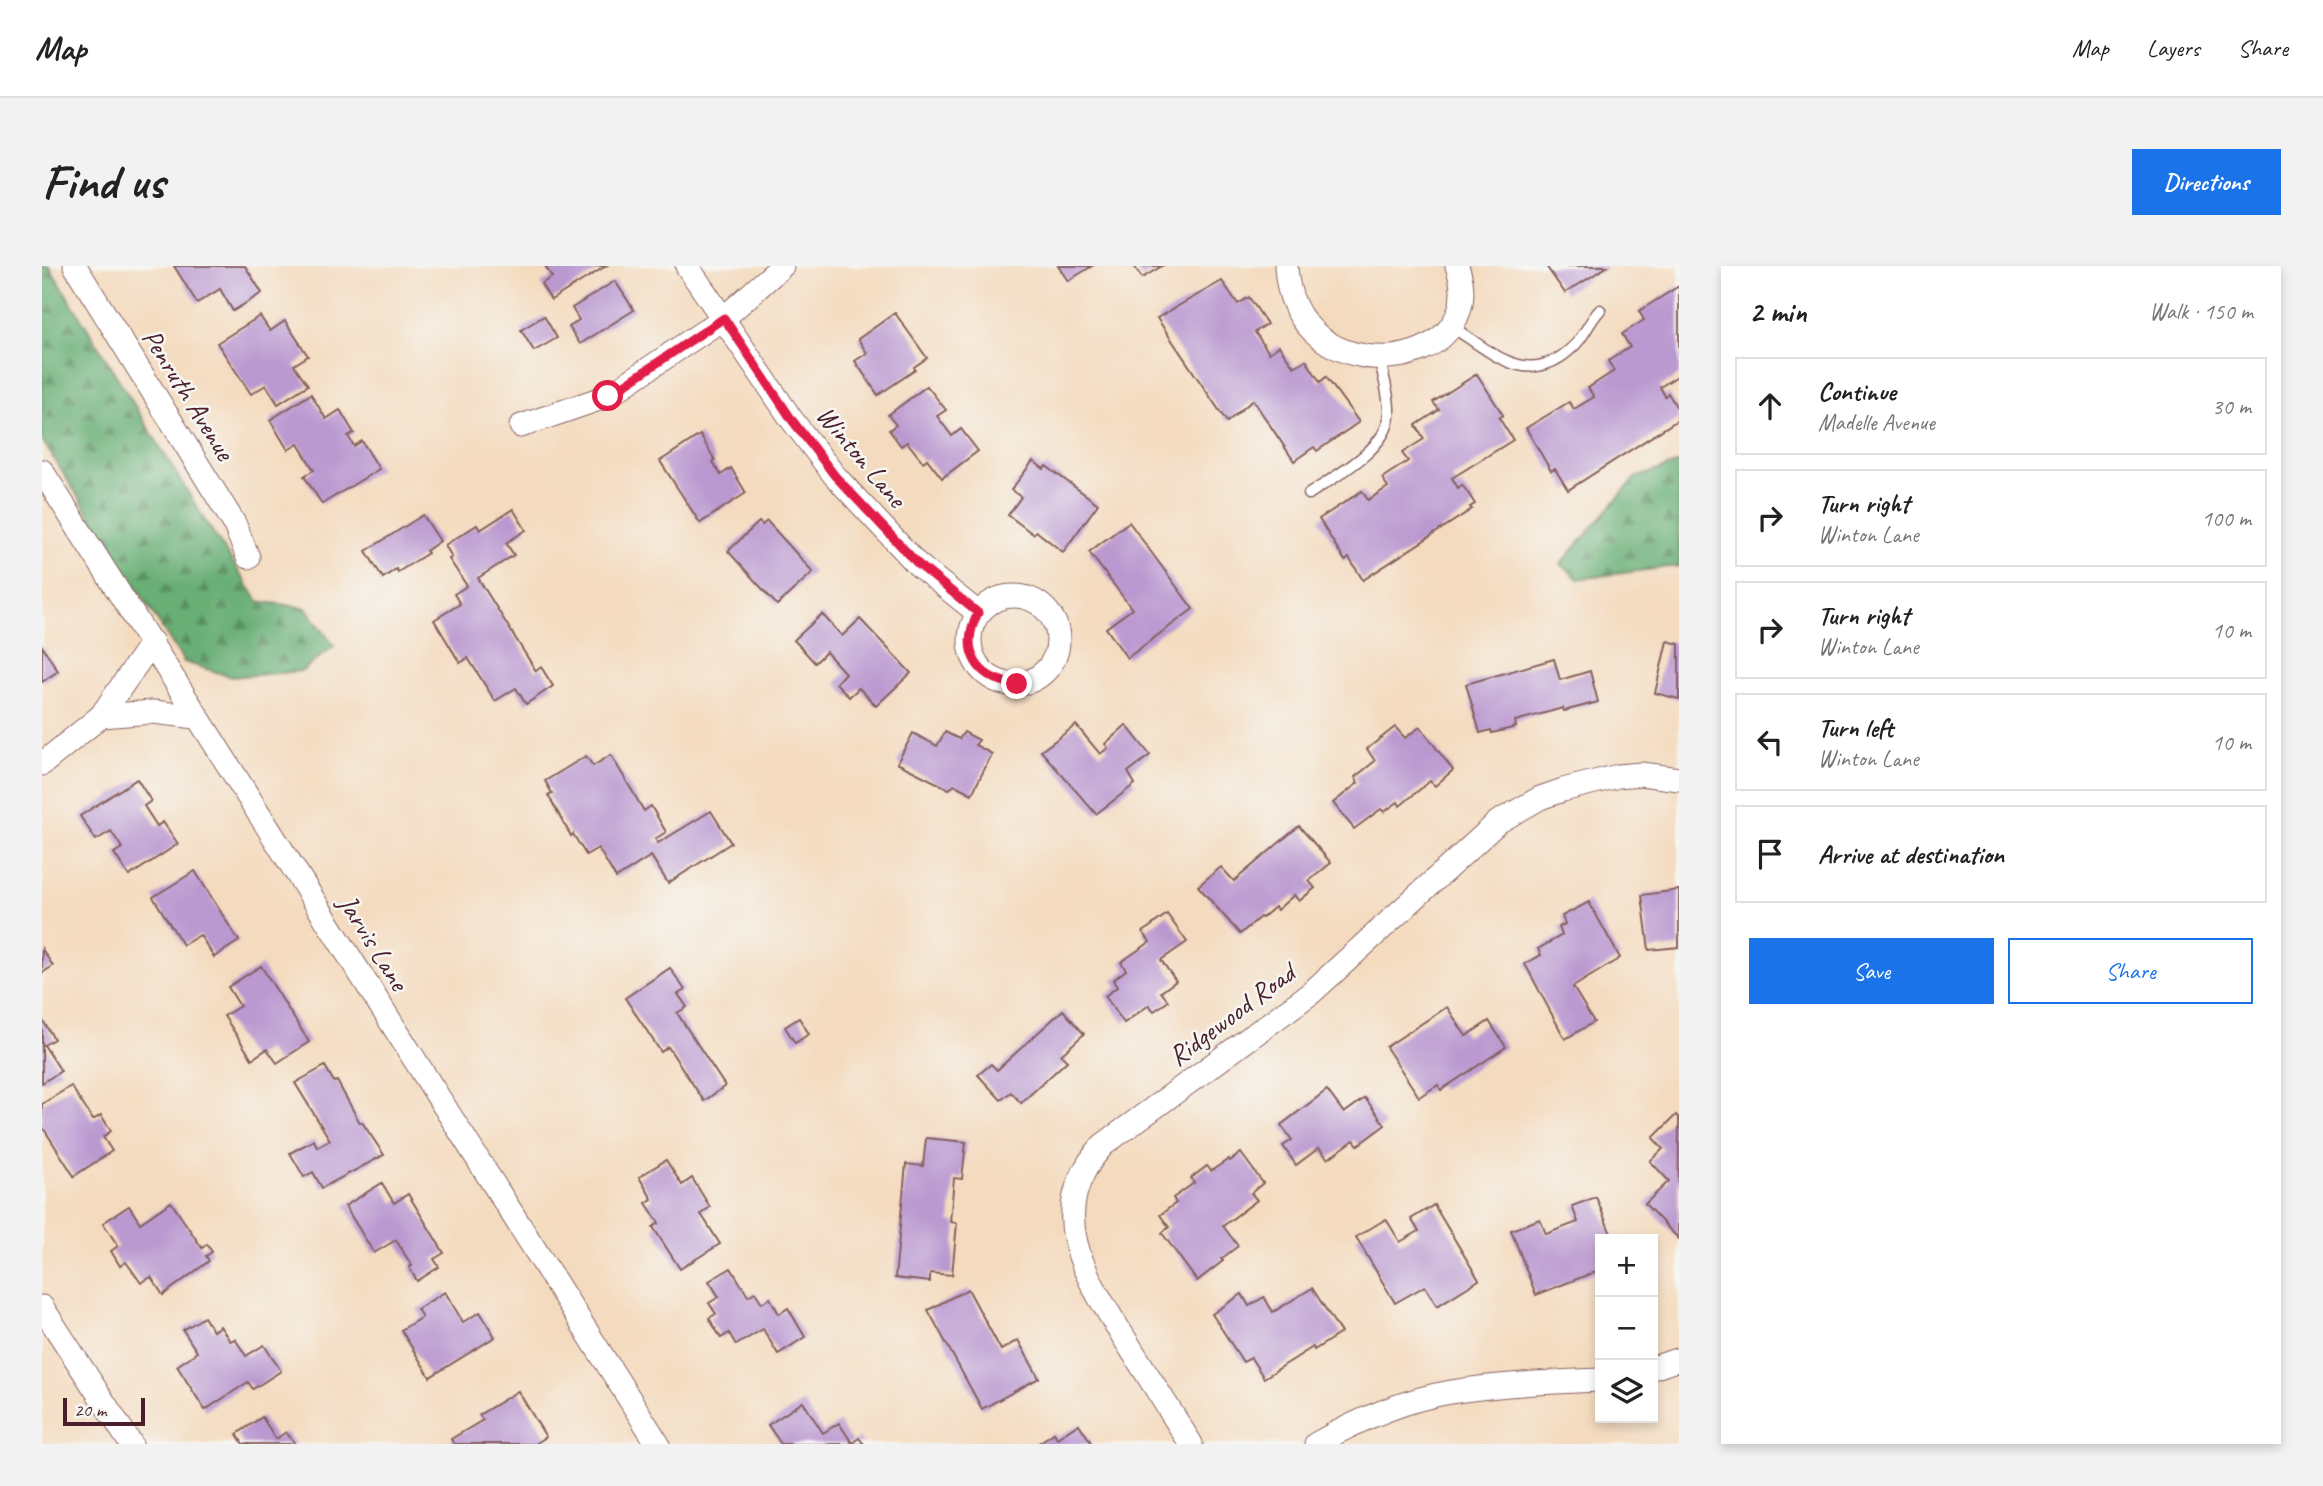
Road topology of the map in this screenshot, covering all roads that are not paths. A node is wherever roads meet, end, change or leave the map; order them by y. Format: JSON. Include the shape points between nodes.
{"nodes":[{"id":1,"x":75,"y":266,"type":"edge"},
{"id":2,"x":687,"y":266,"type":"edge"},
{"id":3,"x":782,"y":266,"type":"edge"},
{"id":4,"x":1286,"y":266,"type":"edge"},
{"id":5,"x":1457,"y":266,"type":"edge"},
{"id":6,"x":1600,"y":310,"type":"dead end"},
{"id":7,"x":724,"y":318,"type":"junction"},
{"id":8,"x":1451,"y":326,"type":"junction"},
{"id":9,"x":1379,"y":357,"type":"junction"},
{"id":10,"x":521,"y":426,"type":"dead end"},
{"id":11,"x":42,"y":471,"type":"edge"},
{"id":12,"x":1309,"y":494,"type":"dead end"},
{"id":13,"x":248,"y":556,"type":"dead end"},
{"id":14,"x":978,"y":613,"type":"dead end"},
{"id":15,"x":152,"y":642,"type":"junction"},
{"id":16,"x":101,"y":716,"type":"junction"},
{"id":17,"x":196,"y":717,"type":"junction"},
{"id":18,"x":42,"y":764,"type":"edge"},
{"id":19,"x":1679,"y":779,"type":"edge"},
{"id":20,"x":42,"y":1307,"type":"edge"},
{"id":21,"x":1679,"y":1359,"type":"edge"},
{"id":22,"x":1658,"y":1366,"type":"edge"},
{"id":23,"x":1595,"y":1380,"type":"edge"},
{"id":24,"x":131,"y":1444,"type":"edge"},
{"id":25,"x":658,"y":1444,"type":"edge"},
{"id":26,"x":1191,"y":1444,"type":"edge"},
{"id":27,"x":1316,"y":1444,"type":"edge"}],
"edges":[{"from":1,"to":13,"type":"street","name":"Penruth Avenue","via":[[234,523]]},
{"from":2,"to":7,"type":"street","name":"Winton Lane"},
{"from":3,"to":7,"type":"street"},
{"from":4,"to":9,"type":"street","via":[[1289,292],[1309,328],[1324,342],[1349,354]]},
{"from":5,"to":8,"type":"street","via":[[1462,293]]},
{"from":6,"to":8,"type":"lane","via":[[1575,345],[1546,366],[1527,368],[1506,360]]},
{"from":7,"to":10,"type":"street","via":[[608,396]]},
{"from":7,"to":14,"type":"street","name":"Winton Lane","via":[[835,476],[918,564]]},
{"from":8,"to":9,"type":"street","via":[[1433,346]]},
{"from":9,"to":12,"type":"lane","via":[[1389,418],[1382,436],[1360,459]]},
{"from":11,"to":15,"type":"street","name":"Jarvis Lane"},
{"from":15,"to":16,"type":"street"},
{"from":15,"to":17,"type":"street","name":"Jarvis Lane"},
{"from":16,"to":17,"type":"street","via":[[153,712]]},
{"from":16,"to":18,"type":"street"},
{"from":17,"to":25,"type":"street","name":"Jarvis Lane"},
{"from":19,"to":26,"type":"street","name":"Ridgewood Road","via":[[1618,776],[1540,798],[1498,822],[1311,993],[1092,1157],[1079,1182],[1071,1214],[1080,1259]]},
{"from":20,"to":24,"type":"street"},
{"from":21,"to":22,"type":"street"},
{"from":23,"to":27,"type":"street","via":[[1448,1392],[1388,1409]]}]}
